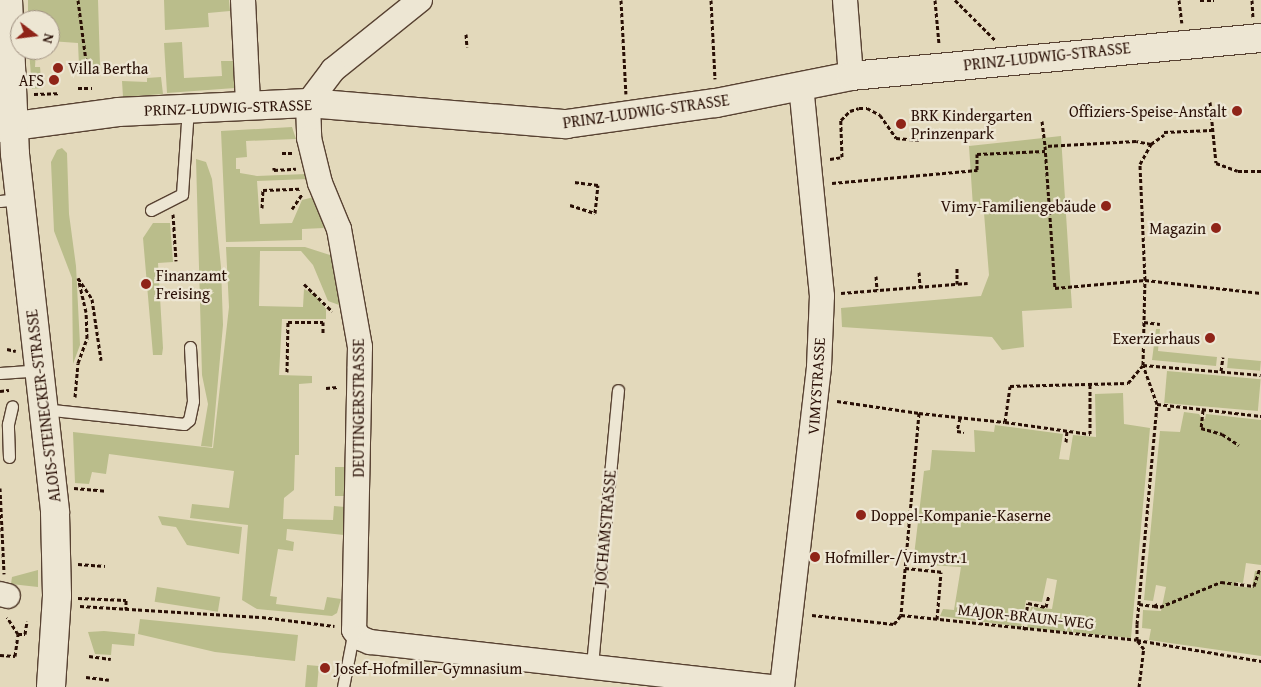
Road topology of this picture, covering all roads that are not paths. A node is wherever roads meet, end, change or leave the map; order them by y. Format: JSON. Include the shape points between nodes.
{"nodes":[{"id":1,"x":8,"y":0,"type":"edge"},
{"id":2,"x":242,"y":0,"type":"edge"},
{"id":3,"x":420,"y":0,"type":"edge"},
{"id":4,"x":845,"y":0,"type":"edge"},
{"id":5,"x":1258,"y":31,"type":"edge"},
{"id":6,"x":851,"y":76,"type":"junction"},
{"id":7,"x":801,"y":85,"type":"junction"},
{"id":8,"x":308,"y":103,"type":"junction"},
{"id":9,"x":248,"y":104,"type":"junction"},
{"id":10,"x":188,"y":108,"type":"junction"},
{"id":11,"x":6,"y":127,"type":"edge"},
{"id":12,"x":10,"y":200,"type":"edge"},
{"id":13,"x":151,"y":210,"type":"dead end"},
{"id":14,"x":190,"y":347,"type":"dead end"},
{"id":15,"x":39,"y":370,"type":"junction"},
{"id":16,"x":0,"y":373,"type":"edge"},
{"id":17,"x":618,"y":390,"type":"dead end"},
{"id":18,"x":12,"y":406,"type":"dead end"},
{"id":19,"x":43,"y":409,"type":"junction"},
{"id":20,"x":9,"y":457,"type":"dead end"},
{"id":21,"x":348,"y":629,"type":"junction"},
{"id":22,"x":592,"y":665,"type":"junction"},
{"id":23,"x":51,"y":687,"type":"edge"},
{"id":24,"x":343,"y":687,"type":"edge"},
{"id":25,"x":771,"y":687,"type":"edge"},
{"id":26,"x":782,"y":687,"type":"edge"}],
"edges":[{"from":1,"to":11,"type":"street","name":"ALOIS-STEINECKER-STRASSE"},
{"from":2,"to":9,"type":"street"},
{"from":3,"to":8,"type":"street","via":[[333,70]]},
{"from":4,"to":6,"type":"street"},
{"from":5,"to":6,"type":"street","name":"PRINZ-LUDWIG-STRASSE"},
{"from":6,"to":7,"type":"street","name":"PRINZ-LUDWIG-STRASSE"},
{"from":7,"to":8,"type":"street","name":"PRINZ-LUDWIG-STRASSE","via":[[716,103],[566,124]]},
{"from":7,"to":26,"type":"street","name":"VIMYSTRASSE","via":[[822,296],[817,403]]},
{"from":8,"to":9,"type":"street","name":"PRINZ-LUDWIG-STRASSE"},
{"from":8,"to":21,"type":"street","name":"DEUTINGERSTRASSE","via":[[309,138],[320,183],[339,229],[360,347]]},
{"from":9,"to":10,"type":"street","name":"PRINZ-LUDWIG-STRASSE"},
{"from":10,"to":11,"type":"street","name":"PRINZ-LUDWIG-STRASSE","via":[[93,114]]},
{"from":10,"to":13,"type":"lane","via":[[182,194]]},
{"from":11,"to":12,"type":"street","name":"ALOIS-STEINECKER-STRASSE"},
{"from":12,"to":15,"type":"street","name":"ALOIS-STEINECKER-STRASSE"},
{"from":14,"to":19,"type":"lane","via":[[192,401],[184,424]]},
{"from":15,"to":16,"type":"lane"},
{"from":15,"to":19,"type":"street","name":"ALOIS-STEINECKER-STRASSE"},
{"from":17,"to":22,"type":"lane","name":"JOCHAMSTRASSE"},
{"from":18,"to":20,"type":"lane","via":[[8,424]]},
{"from":19,"to":23,"type":"street","name":"ALOIS-STEINECKER-STRASSE","via":[[57,550]]},
{"from":21,"to":22,"type":"street","via":[[370,642]]},
{"from":21,"to":24,"type":"lane"},
{"from":22,"to":25,"type":"street"}]}
